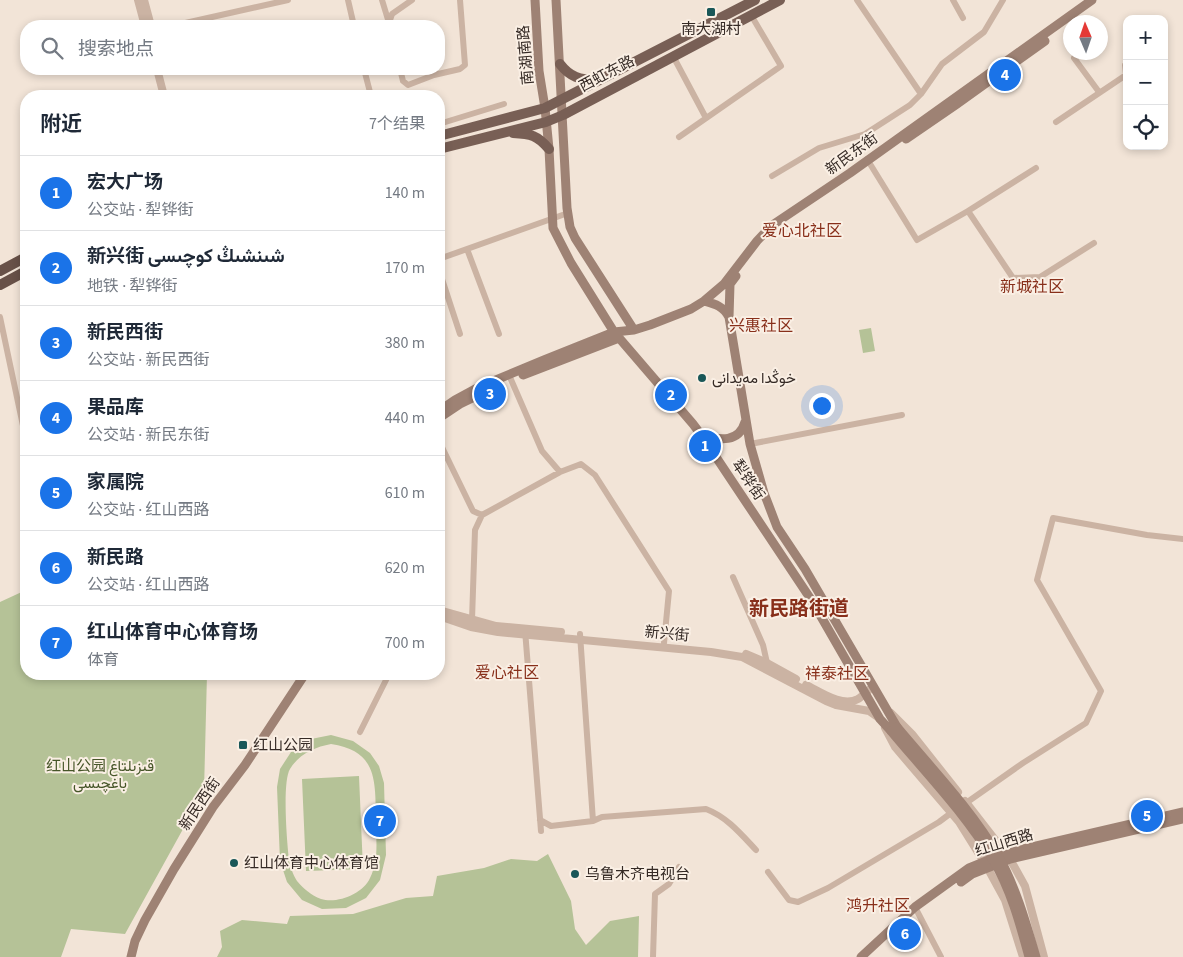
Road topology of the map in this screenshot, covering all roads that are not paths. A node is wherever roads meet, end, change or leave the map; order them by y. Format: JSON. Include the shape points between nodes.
{"nodes":[{"id":1,"x":138,"y":0,"type":"edge"},
{"id":2,"x":144,"y":0,"type":"edge"},
{"id":3,"x":288,"y":0,"type":"edge"},
{"id":4,"x":348,"y":0,"type":"edge"},
{"id":5,"x":382,"y":0,"type":"edge"},
{"id":6,"x":412,"y":0,"type":"edge"},
{"id":7,"x":460,"y":0,"type":"edge"},
{"id":8,"x":535,"y":0,"type":"edge"},
{"id":9,"x":556,"y":0,"type":"edge"},
{"id":10,"x":780,"y":0,"type":"edge"},
{"id":11,"x":857,"y":0,"type":"edge"},
{"id":12,"x":953,"y":0,"type":"edge"},
{"id":13,"x":1003,"y":0,"type":"edge"},
{"id":14,"x":1092,"y":0,"type":"edge"},
{"id":15,"x":1100,"y":0,"type":"edge"},
{"id":16,"x":751,"y":1,"type":"edge"},
{"id":17,"x":1076,"y":15,"type":"edge"},
{"id":18,"x":1078,"y":15,"type":"edge"},
{"id":19,"x":751,"y":16,"type":"junction"},
{"id":20,"x":963,"y":18,"type":"dead end"},
{"id":21,"x":143,"y":20,"type":"edge"},
{"id":22,"x":149,"y":20,"type":"edge"},
{"id":23,"x":199,"y":20,"type":"edge"},
{"id":24,"x":353,"y":20,"type":"edge"},
{"id":25,"x":387,"y":20,"type":"edge"},
{"id":26,"x":390,"y":20,"type":"edge"},
{"id":27,"x":1063,"y":25,"type":"edge"},
{"id":28,"x":673,"y":56,"type":"junction"},
{"id":29,"x":1075,"y":60,"type":"edge"},
{"id":30,"x":560,"y":64,"type":"junction"},
{"id":31,"x":445,"y":72,"type":"edge"},
{"id":32,"x":159,"y":75,"type":"edge"},
{"id":33,"x":164,"y":75,"type":"edge"},
{"id":34,"x":366,"y":75,"type":"edge"},
{"id":35,"x":402,"y":75,"type":"edge"},
{"id":36,"x":434,"y":75,"type":"edge"},
{"id":37,"x":1123,"y":77,"type":"edge"},
{"id":38,"x":599,"y":80,"type":"junction"},
{"id":39,"x":162,"y":90,"type":"edge"},
{"id":40,"x":167,"y":90,"type":"edge"},
{"id":41,"x":369,"y":90,"type":"edge"},
{"id":42,"x":1099,"y":92,"type":"junction"},
{"id":43,"x":920,"y":94,"type":"junction"},
{"id":44,"x":562,"y":100,"type":"junction"},
{"id":45,"x":504,"y":104,"type":"dead end"},
{"id":46,"x":545,"y":108,"type":"junction"},
{"id":47,"x":563,"y":115,"type":"junction"},
{"id":48,"x":706,"y":118,"type":"junction"},
{"id":49,"x":445,"y":122,"type":"edge"},
{"id":50,"x":546,"y":122,"type":"junction"},
{"id":51,"x":1056,"y":122,"type":"dead end"},
{"id":52,"x":505,"y":132,"type":"junction"},
{"id":53,"x":445,"y":134,"type":"edge"},
{"id":54,"x":680,"y":137,"type":"dead end"},
{"id":55,"x":445,"y":147,"type":"edge"},
{"id":56,"x":549,"y":149,"type":"junction"},
{"id":57,"x":868,"y":161,"type":"junction"},
{"id":58,"x":1036,"y":168,"type":"dead end"},
{"id":59,"x":772,"y":176,"type":"dead end"},
{"id":60,"x":968,"y":211,"type":"junction"},
{"id":61,"x":568,"y":213,"type":"junction"},
{"id":62,"x":553,"y":218,"type":"junction"},
{"id":63,"x":1094,"y":243,"type":"dead end"},
{"id":64,"x":467,"y":249,"type":"junction"},
{"id":65,"x":445,"y":257,"type":"edge"},
{"id":66,"x":20,"y":260,"type":"edge"},
{"id":67,"x":0,"y":271,"type":"edge"},
{"id":68,"x":20,"y":275,"type":"edge"},
{"id":69,"x":0,"y":284,"type":"edge"},
{"id":70,"x":445,"y":288,"type":"edge"},
{"id":71,"x":704,"y":301,"type":"junction"},
{"id":72,"x":729,"y":316,"type":"junction"},
{"id":73,"x":0,"y":317,"type":"edge"},
{"id":74,"x":634,"y":330,"type":"junction"},
{"id":75,"x":460,"y":334,"type":"dead end"},
{"id":76,"x":499,"y":334,"type":"dead end"},
{"id":77,"x":617,"y":335,"type":"junction"},
{"id":78,"x":511,"y":377,"type":"junction"},
{"id":79,"x":445,"y":407,"type":"edge"},
{"id":80,"x":20,"y":412,"type":"edge"},
{"id":81,"x":445,"y":414,"type":"edge"},
{"id":82,"x":902,"y":415,"type":"dead end"},
{"id":83,"x":746,"y":420,"type":"junction"},
{"id":84,"x":702,"y":436,"type":"junction"},
{"id":85,"x":750,"y":444,"type":"junction"},
{"id":86,"x":445,"y":453,"type":"edge"},
{"id":87,"x":560,"y":472,"type":"junction"},
{"id":88,"x":482,"y":515,"type":"junction"},
{"id":89,"x":1183,"y":539,"type":"edge"},
{"id":90,"x":733,"y":577,"type":"dead end"},
{"id":91,"x":445,"y":612,"type":"edge"},
{"id":92,"x":445,"y":618,"type":"edge"},
{"id":93,"x":472,"y":620,"type":"junction"},
{"id":94,"x":525,"y":632,"type":"junction"},
{"id":95,"x":580,"y":637,"type":"junction"},
{"id":96,"x":664,"y":643,"type":"junction"},
{"id":97,"x":767,"y":663,"type":"junction"},
{"id":98,"x":294,"y":680,"type":"edge"},
{"id":99,"x":301,"y":680,"type":"edge"},
{"id":100,"x":386,"y":680,"type":"edge"},
{"id":101,"x":874,"y":687,"type":"junction"},
{"id":102,"x":864,"y":693,"type":"junction"},
{"id":103,"x":884,"y":706,"type":"junction"},
{"id":104,"x":880,"y":719,"type":"junction"},
{"id":105,"x":894,"y":729,"type":"junction"},
{"id":106,"x":360,"y":732,"type":"dead end"},
{"id":107,"x":966,"y":802,"type":"junction"},
{"id":108,"x":1183,"y":812,"type":"edge"},
{"id":109,"x":951,"y":813,"type":"junction"},
{"id":110,"x":1183,"y":819,"type":"edge"},
{"id":111,"x":540,"y":820,"type":"junction"},
{"id":112,"x":593,"y":821,"type":"junction"},
{"id":113,"x":541,"y":831,"type":"dead end"},
{"id":114,"x":756,"y":850,"type":"dead end"},
{"id":115,"x":1008,"y":856,"type":"junction"},
{"id":116,"x":985,"y":864,"type":"junction"},
{"id":117,"x":679,"y":867,"type":"dead end"},
{"id":118,"x":768,"y":872,"type":"dead end"},
{"id":119,"x":917,"y":910,"type":"junction"},
{"id":120,"x":126,"y":957,"type":"edge"},
{"id":121,"x":131,"y":957,"type":"edge"},
{"id":122,"x":653,"y":957,"type":"edge"},
{"id":123,"x":861,"y":957,"type":"edge"},
{"id":124,"x":870,"y":957,"type":"edge"},
{"id":125,"x":941,"y":957,"type":"edge"},
{"id":126,"x":1023,"y":957,"type":"edge"},
{"id":127,"x":1029,"y":957,"type":"edge"},
{"id":128,"x":1036,"y":957,"type":"edge"},
{"id":129,"x":1044,"y":957,"type":"edge"}],
"edges":[{"from":1,"to":21,"type":"street"},
{"from":2,"to":22,"type":"street"},
{"from":3,"to":23,"type":"street"},
{"from":4,"to":24,"type":"street"},
{"from":5,"to":25,"type":"street"},
{"from":6,"to":26,"type":"street","via":[[392,14]]},
{"from":7,"to":31,"type":"street","via":[[464,66]]},
{"from":8,"to":46,"type":"main road","name":"南湖南路","via":[[539,71]]},
{"from":9,"to":30,"type":"main road"},
{"from":10,"to":19,"type":"main road","name":"西虹东路"},
{"from":11,"to":43,"type":"street"},
{"from":12,"to":20,"type":"street"},
{"from":13,"to":43,"type":"street","via":[[984,32],[942,64]]},
{"from":14,"to":17,"type":"main road","name":"新民东街"},
{"from":15,"to":18,"type":"main road","name":"新民东街"},
{"from":16,"to":38,"type":"main road","name":"西虹东路"},
{"from":19,"to":28,"type":"main road","name":"西虹东路"},
{"from":19,"to":48,"type":"street","via":[[781,66]]},
{"from":27,"to":57,"type":"main road","name":"新民东街"},
{"from":28,"to":47,"type":"main road","name":"西虹东路"},
{"from":28,"to":48,"type":"street"},
{"from":29,"to":42,"type":"street"},
{"from":30,"to":38,"type":"main road","via":[[567,74],[581,80]]},
{"from":30,"to":44,"type":"main road"},
{"from":32,"to":39,"type":"street"},
{"from":33,"to":40,"type":"street"},
{"from":34,"to":41,"type":"street"},
{"from":35,"to":36,"type":"street","via":[[408,85]]},
{"from":37,"to":42,"type":"street"},
{"from":38,"to":44,"type":"main road","name":"西虹东路"},
{"from":42,"to":51,"type":"street"},
{"from":43,"to":59,"type":"street","via":[[910,105],[864,134],[819,148]]},
{"from":44,"to":46,"type":"main road","name":"西虹东路"},
{"from":44,"to":47,"type":"main road"},
{"from":45,"to":49,"type":"street"},
{"from":46,"to":50,"type":"main road","name":"犁铧街"},
{"from":46,"to":53,"type":"main road","name":"西虹东路"},
{"from":47,"to":50,"type":"main road","name":"西虹东路"},
{"from":47,"to":61,"type":"main road"},
{"from":48,"to":54,"type":"street"},
{"from":50,"to":52,"type":"main road","name":"西虹东路"},
{"from":50,"to":56,"type":"main road","name":"犁铧街"},
{"from":52,"to":55,"type":"main road","name":"西虹东路"},
{"from":52,"to":56,"type":"main road","via":[[528,134],[538,138]]},
{"from":56,"to":62,"type":"main road","name":"犁铧街"},
{"from":57,"to":60,"type":"street","via":[[917,240]]},
{"from":57,"to":71,"type":"main road","name":"新民东街","via":[[771,226],[724,284]]},
{"from":57,"to":72,"type":"main road","name":"新民东街","via":[[788,219],[761,245],[730,284]]},
{"from":58,"to":60,"type":"street"},
{"from":60,"to":63,"type":"street","via":[[1014,278],[1040,277]]},
{"from":61,"to":62,"type":"street"},
{"from":61,"to":74,"type":"main road","via":[[575,238]]},
{"from":62,"to":64,"type":"street"},
{"from":62,"to":77,"type":"main road","name":"犁铧街","via":[[554,228],[571,263]]},
{"from":64,"to":65,"type":"street"},
{"from":64,"to":76,"type":"street"},
{"from":66,"to":67,"type":"highway"},
{"from":68,"to":69,"type":"highway"},
{"from":70,"to":75,"type":"street"},
{"from":71,"to":72,"type":"main road","via":[[725,309]]},
{"from":71,"to":74,"type":"main road","name":"新民东街"},
{"from":72,"to":83,"type":"main road","name":"犁铧街"},
{"from":73,"to":80,"type":"street"},
{"from":74,"to":77,"type":"main road"},
{"from":77,"to":78,"type":"main road"},
{"from":77,"to":84,"type":"main road","name":"犁铧街"},
{"from":78,"to":79,"type":"main road","via":[[479,387]]},
{"from":78,"to":81,"type":"main road"},
{"from":78,"to":87,"type":"street","via":[[542,451]]},
{"from":82,"to":85,"type":"street"},
{"from":83,"to":84,"type":"main road","via":[[739,435],[731,438]]},
{"from":83,"to":85,"type":"main road","name":"犁铧街"},
{"from":84,"to":102,"type":"main road","name":"犁铧街","via":[[812,601]]},
{"from":85,"to":101,"type":"main road","name":"犁铧街","via":[[777,527]]},
{"from":86,"to":88,"type":"street","via":[[473,511]]},
{"from":87,"to":88,"type":"street"},
{"from":87,"to":96,"type":"street","via":[[582,464],[595,475],[665,584],[669,591]]},
{"from":88,"to":93,"type":"street","via":[[475,530]]},
{"from":89,"to":107,"type":"street","via":[[1053,518],[1037,580],[1101,691],[1086,724]]},
{"from":90,"to":97,"type":"street","via":[[764,645]]},
{"from":91,"to":93,"type":"street","name":"新兴街"},
{"from":92,"to":94,"type":"street","name":"新兴街","via":[[498,632]]},
{"from":93,"to":94,"type":"street","name":"新兴街"},
{"from":94,"to":95,"type":"street","name":"新兴街"},
{"from":94,"to":111,"type":"street"},
{"from":95,"to":96,"type":"street","name":"新兴街"},
{"from":95,"to":104,"type":"street","name":"新兴街","via":[[742,657],[826,701],[870,711]]},
{"from":95,"to":112,"type":"street"},
{"from":96,"to":97,"type":"street","name":"新兴街","via":[[743,652]]},
{"from":97,"to":102,"type":"street","name":"新兴街","via":[[840,700],[858,699]]},
{"from":98,"to":120,"type":"main road","name":"新民西街","via":[[176,854],[134,930]]},
{"from":99,"to":121,"type":"main road","name":"新民西街","via":[[174,869],[145,920]]},
{"from":100,"to":106,"type":"street"},
{"from":101,"to":102,"type":"street","name":"新兴街"},
{"from":101,"to":103,"type":"main road","name":"犁铧街"},
{"from":102,"to":104,"type":"main road","name":"犁铧街"},
{"from":103,"to":105,"type":"main road","name":"犁铧街"},
{"from":103,"to":107,"type":"street","via":[[912,734]]},
{"from":104,"to":105,"type":"main road","name":"犁铧街"},
{"from":104,"to":109,"type":"street","via":[[896,747]]},
{"from":105,"to":127,"type":"main road","bridge":true,"via":[[994,862],[1013,904]]},
{"from":105,"to":128,"type":"main road","bridge":true,"via":[[961,804],[990,842],[1019,900]]},
{"from":107,"to":115,"type":"street"},
{"from":108,"to":115,"type":"main road","name":"红山西路"},
{"from":109,"to":116,"type":"street"},
{"from":109,"to":118,"type":"street","via":[[828,888],[798,902],[790,900]]},
{"from":110,"to":115,"type":"main road","name":"红山西路"},
{"from":111,"to":112,"type":"street","via":[[551,826]]},
{"from":111,"to":113,"type":"street"},
{"from":112,"to":114,"type":"street","via":[[706,809],[717,813],[739,831]]},
{"from":115,"to":116,"type":"main road","name":"红山西路"},
{"from":115,"to":129,"type":"street","via":[[1025,886]]},
{"from":116,"to":119,"type":"main road","name":"红山西路"},
{"from":116,"to":123,"type":"main road","name":"红山西路","via":[[969,868],[915,907]]},
{"from":116,"to":126,"type":"street","via":[[1005,900]]},
{"from":117,"to":122,"type":"street","via":[[669,884],[655,894]]},
{"from":119,"to":124,"type":"main road","name":"红山西路"},
{"from":119,"to":125,"type":"street"}]}
